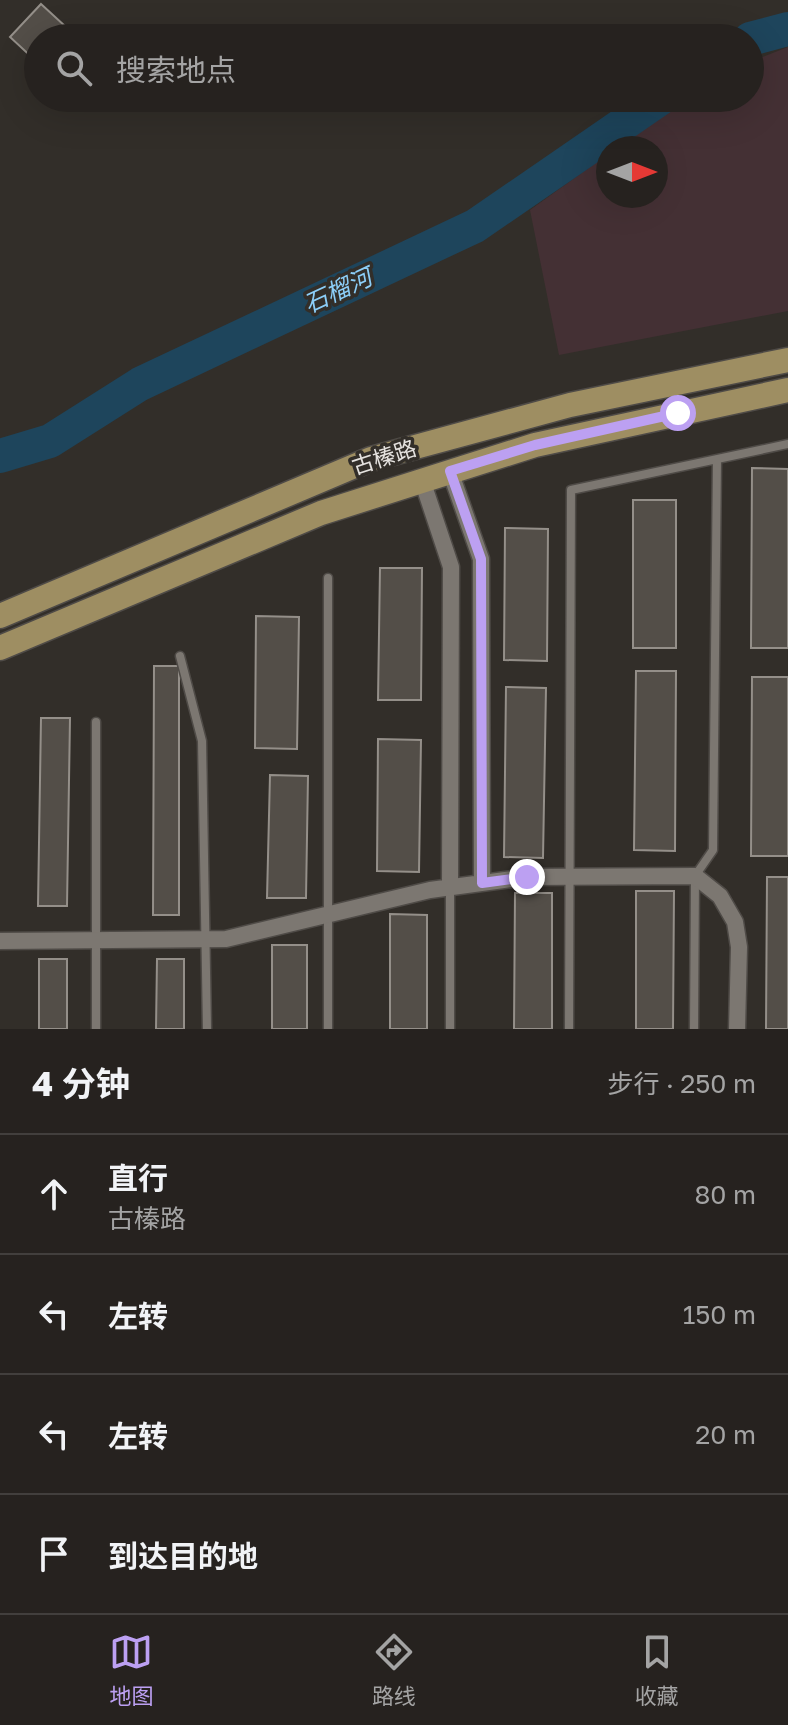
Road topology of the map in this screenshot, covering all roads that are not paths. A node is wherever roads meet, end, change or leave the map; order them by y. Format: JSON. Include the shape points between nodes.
{"nodes":[{"id":1,"x":788,"y":360,"type":"edge"},
{"id":2,"x":788,"y":390,"type":"edge"},
{"id":3,"x":788,"y":444,"type":"edge"},
{"id":4,"x":717,"y":459,"type":"junction"},
{"id":5,"x":450,"y":471,"type":"junction"},
{"id":6,"x":422,"y":480,"type":"junction"},
{"id":7,"x":328,"y":578,"type":"dead end"},
{"id":8,"x":0,"y":616,"type":"edge"},
{"id":9,"x":0,"y":648,"type":"edge"},
{"id":10,"x":180,"y":656,"type":"dead end"},
{"id":11,"x":96,"y":722,"type":"dead end"},
{"id":12,"x":695,"y":876,"type":"junction"},
{"id":13,"x":570,"y":877,"type":"junction"},
{"id":14,"x":482,"y":883,"type":"junction"},
{"id":15,"x":450,"y":887,"type":"junction"},
{"id":16,"x":328,"y":915,"type":"junction"},
{"id":17,"x":207,"y":939,"type":"junction"},
{"id":18,"x":0,"y":941,"type":"edge"},
{"id":19,"x":96,"y":942,"type":"junction"},
{"id":20,"x":96,"y":1029,"type":"edge"},
{"id":21,"x":207,"y":1029,"type":"edge"},
{"id":22,"x":328,"y":1029,"type":"edge"},
{"id":23,"x":450,"y":1029,"type":"edge"},
{"id":24,"x":569,"y":1029,"type":"edge"},
{"id":25,"x":694,"y":1029,"type":"edge"},
{"id":26,"x":737,"y":1029,"type":"edge"}],
"edges":[{"from":1,"to":8,"type":"main road","name":"古榛路","via":[[570,405],[371,459]]},
{"from":2,"to":5,"type":"main road","name":"古榛路","via":[[535,445]]},
{"from":3,"to":4,"type":"lane"},
{"from":4,"to":12,"type":"lane","via":[[713,850]]},
{"from":4,"to":13,"type":"lane","via":[[571,490]]},
{"from":5,"to":6,"type":"main road","name":"古榛路"},
{"from":5,"to":14,"type":"street","via":[[481,559]]},
{"from":6,"to":9,"type":"main road","name":"古榛路","via":[[321,513]]},
{"from":6,"to":15,"type":"street","via":[[451,567]]},
{"from":7,"to":16,"type":"lane"},
{"from":10,"to":17,"type":"lane","via":[[202,741]]},
{"from":11,"to":19,"type":"lane"},
{"from":12,"to":13,"type":"street"},
{"from":12,"to":25,"type":"lane"},
{"from":12,"to":26,"type":"street","via":[[720,896],[735,922]]},
{"from":13,"to":14,"type":"street"},
{"from":13,"to":24,"type":"lane"},
{"from":14,"to":15,"type":"street"},
{"from":15,"to":16,"type":"street"},
{"from":15,"to":23,"type":"lane"},
{"from":16,"to":17,"type":"street"},
{"from":16,"to":22,"type":"lane"},
{"from":17,"to":19,"type":"street"},
{"from":17,"to":21,"type":"lane"},
{"from":18,"to":19,"type":"street"},
{"from":19,"to":20,"type":"lane"}]}
